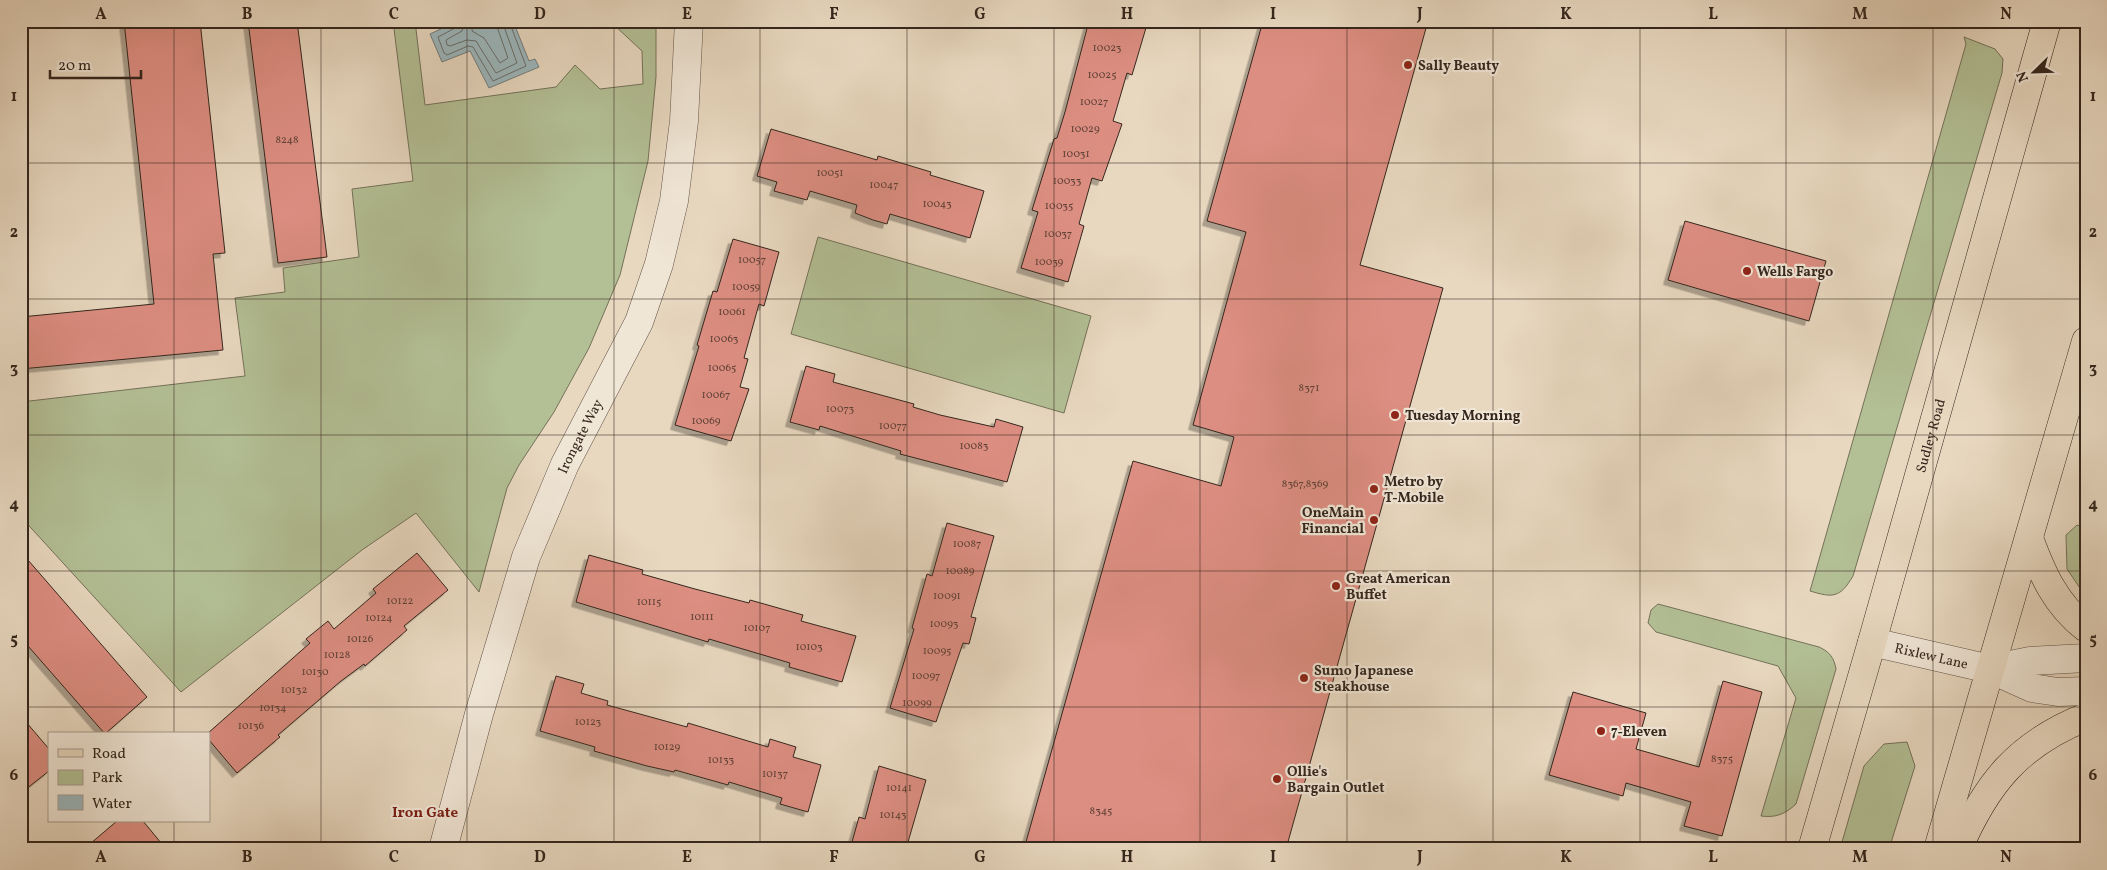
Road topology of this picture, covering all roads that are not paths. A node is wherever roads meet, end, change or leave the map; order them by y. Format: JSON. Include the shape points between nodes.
{"nodes":[{"id":1,"x":689,"y":21,"type":"edge"},
{"id":2,"x":2047,"y":21,"type":"edge"},
{"id":3,"x":2086,"y":341,"type":"edge"},
{"id":4,"x":2029,"y":538,"type":"junction"},
{"id":5,"x":2086,"y":628,"type":"edge"},
{"id":6,"x":1872,"y":642,"type":"junction"},
{"id":7,"x":2086,"y":658,"type":"edge"},
{"id":8,"x":1990,"y":669,"type":"junction"},
{"id":9,"x":2086,"y":691,"type":"edge"},
{"id":10,"x":2086,"y":717,"type":"edge"},
{"id":11,"x":443,"y":849,"type":"edge"},
{"id":12,"x":1812,"y":849,"type":"edge"},
{"id":13,"x":1938,"y":849,"type":"edge"},
{"id":14,"x":1958,"y":849,"type":"edge"}],
"edges":[{"from":1,"to":11,"type":"street","name":"Irongate Way","via":[[684,121],[674,201],[659,264],[638,322],[565,464],[526,557]]},
{"from":2,"to":6,"type":"main road","name":"Sudley Road"},
{"from":3,"to":4,"type":"main road"},
{"from":4,"to":5,"type":"main road","via":[[2049,587],[2064,608]]},
{"from":4,"to":8,"type":"main road"},
{"from":6,"to":8,"type":"street","name":"Rixlew Lane"},
{"from":6,"to":12,"type":"main road","name":"Sudley Road"},
{"from":7,"to":8,"type":"street","name":"Rixlew Lane","via":[[2030,661]]},
{"from":8,"to":9,"type":"street","name":"Rixlew Lane","via":[[2032,688],[2058,692]]},
{"from":8,"to":13,"type":"main road"},
{"from":10,"to":14,"type":"main road","via":[[2049,735],[2016,758],[1974,813]]}]}
